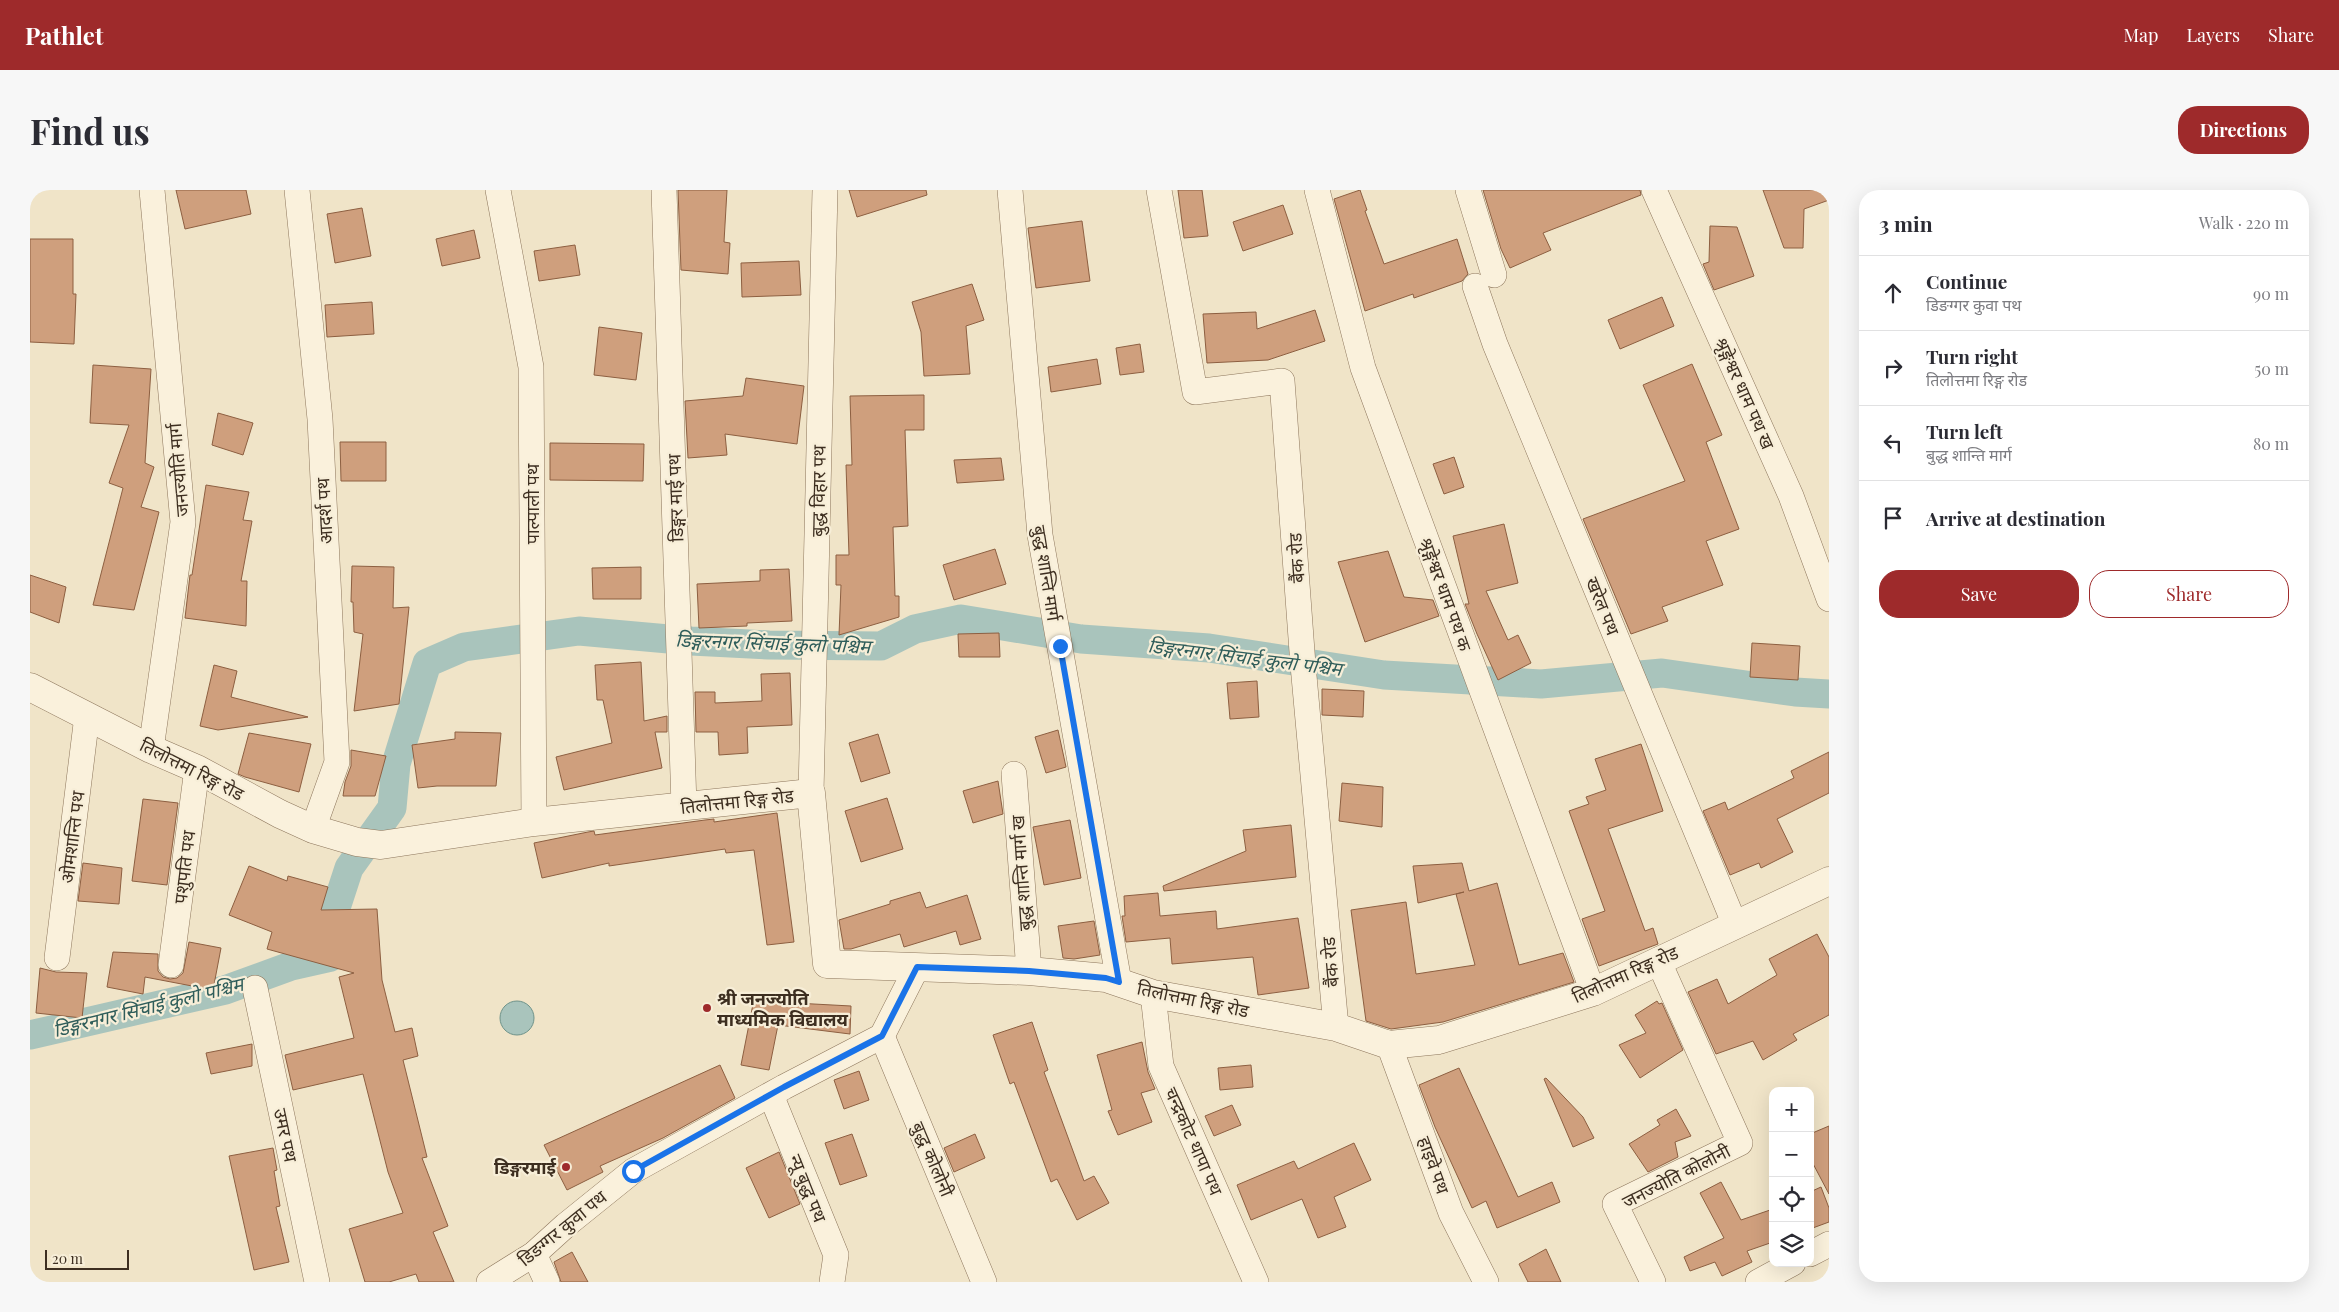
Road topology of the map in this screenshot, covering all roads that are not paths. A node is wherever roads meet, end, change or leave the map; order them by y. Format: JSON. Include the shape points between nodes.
{"nodes":[{"id":1,"x":152,"y":190,"type":"edge"},
{"id":2,"x":297,"y":190,"type":"edge"},
{"id":3,"x":498,"y":190,"type":"edge"},
{"id":4,"x":664,"y":190,"type":"edge"},
{"id":5,"x":825,"y":190,"type":"edge"},
{"id":6,"x":1010,"y":190,"type":"edge"},
{"id":7,"x":1159,"y":190,"type":"edge"},
{"id":8,"x":1317,"y":190,"type":"edge"},
{"id":9,"x":1468,"y":190,"type":"edge"},
{"id":10,"x":1654,"y":190,"type":"edge"},
{"id":11,"x":1829,"y":599,"type":"edge"},
{"id":12,"x":30,"y":687,"type":"edge"},
{"id":13,"x":87,"y":716,"type":"junction"},
{"id":14,"x":151,"y":749,"type":"junction"},
{"id":15,"x":197,"y":769,"type":"junction"},
{"id":16,"x":1014,"y":774,"type":"dead end"},
{"id":17,"x":811,"y":793,"type":"junction"},
{"id":18,"x":684,"y":806,"type":"junction"},
{"id":19,"x":534,"y":822,"type":"junction"},
{"id":20,"x":313,"y":829,"type":"junction"},
{"id":21,"x":1828,"y":885,"type":"edge"},
{"id":22,"x":1735,"y":925,"type":"junction"},
{"id":23,"x":57,"y":958,"type":"dead end"},
{"id":24,"x":1658,"y":960,"type":"junction"},
{"id":25,"x":171,"y":965,"type":"dead end"},
{"id":26,"x":917,"y":967,"type":"junction"},
{"id":27,"x":1029,"y":971,"type":"junction"},
{"id":28,"x":1119,"y":982,"type":"junction"},
{"id":29,"x":255,"y":988,"type":"dead end"},
{"id":30,"x":1593,"y":992,"type":"junction"},
{"id":31,"x":1153,"y":994,"type":"junction"},
{"id":32,"x":1336,"y":1027,"type":"junction"},
{"id":33,"x":882,"y":1036,"type":"junction"},
{"id":34,"x":1389,"y":1045,"type":"junction"},
{"id":35,"x":771,"y":1095,"type":"junction"},
{"id":36,"x":1829,"y":1244,"type":"edge"},
{"id":37,"x":1814,"y":1252,"type":"edge"},
{"id":38,"x":534,"y":1254,"type":"junction"},
{"id":39,"x":1786,"y":1267,"type":"edge"},
{"id":40,"x":317,"y":1282,"type":"edge"},
{"id":41,"x":489,"y":1282,"type":"edge"},
{"id":42,"x":546,"y":1282,"type":"edge"},
{"id":43,"x":832,"y":1282,"type":"edge"},
{"id":44,"x":984,"y":1282,"type":"edge"},
{"id":45,"x":1256,"y":1282,"type":"edge"},
{"id":46,"x":1486,"y":1282,"type":"edge"},
{"id":47,"x":1653,"y":1282,"type":"edge"},
{"id":48,"x":1758,"y":1282,"type":"edge"}],
"edges":[{"from":1,"to":14,"type":"street","name":"जनज्योति मार्ग","via":[[183,522]]},
{"from":2,"to":20,"type":"street","name":"आदर्श पथ","via":[[320,419],[337,762]]},
{"from":3,"to":19,"type":"street","name":"पाल्पाली पथ","via":[[531,367]]},
{"from":4,"to":18,"type":"street","name":"डिङ्गर माई पथ"},
{"from":5,"to":17,"type":"street","name":"बुद्ध विहार पथ"},
{"from":6,"to":28,"type":"street","name":"बुद्ध शान्ति मार्ग","via":[[1040,535]]},
{"from":7,"to":32,"type":"street","name":"बैंक रोड","via":[[1195,392],[1282,381]]},
{"from":8,"to":30,"type":"street","name":"श्रृङ्गेश्वर धाम पथ क","via":[[1363,368]]},
{"from":9,"to":22,"type":"street","name":"खरेल पथ","via":[[1495,344]]},
{"from":10,"to":11,"type":"street","name":"श्रृङ्गेश्वर धाम पथ ख","via":[[1791,496]]},
{"from":12,"to":13,"type":"street","name":"तिलोत्तमा रिङ्ग रोड"},
{"from":13,"to":14,"type":"street","name":"तिलोत्तमा रिङ्ग रोड"},
{"from":13,"to":23,"type":"street","name":"ओमशान्ति पथ"},
{"from":14,"to":15,"type":"street","name":"तिलोत्तमा रिङ्ग रोड"},
{"from":15,"to":20,"type":"street","name":"तिलोत्तमा रिङ्ग रोड"},
{"from":15,"to":25,"type":"street","name":"पशुपति पथ"},
{"from":16,"to":27,"type":"street","name":"बुद्ध शान्ति मार्ग ख"},
{"from":17,"to":18,"type":"street","name":"तिलोत्तमा रिङ्ग रोड"},
{"from":17,"to":26,"type":"street","name":"तिलोत्तमा रिङ्ग रोड","via":[[827,964]]},
{"from":18,"to":19,"type":"street","name":"तिलोत्तमा रिङ्ग रोड"},
{"from":19,"to":20,"type":"street","name":"तिलोत्तमा रिङ्ग रोड","via":[[369,844]]},
{"from":21,"to":22,"type":"street","name":"तिलोत्तमा रिङ्ग रोड"},
{"from":22,"to":24,"type":"street","name":"तिलोत्तमा रिङ्ग रोड"},
{"from":24,"to":30,"type":"street","name":"तिलोत्तमा रिङ्ग रोड"},
{"from":24,"to":47,"type":"street","name":"जनज्योति कोलोनी","via":[[1740,1143],[1615,1204]]},
{"from":26,"to":27,"type":"street","name":"तिलोत्तमा रिङ्ग रोड"},
{"from":26,"to":33,"type":"street"},
{"from":27,"to":28,"type":"street","name":"तिलोत्तमा रिङ्ग रोड"},
{"from":28,"to":31,"type":"street","name":"तिलोत्तमा रिङ्ग रोड"},
{"from":29,"to":40,"type":"street","name":"उमर पथ"},
{"from":30,"to":34,"type":"street","name":"तिलोत्तमा रिङ्ग रोड","via":[[1439,1040]]},
{"from":31,"to":32,"type":"street","name":"तिलोत्तमा रिङ्ग रोड"},
{"from":31,"to":45,"type":"street","name":"चन्द्रकोट थापा पथ","via":[[1161,1066]]},
{"from":32,"to":34,"type":"street","name":"तिलोत्तमा रिङ्ग रोड"},
{"from":33,"to":35,"type":"street","name":"डिङग्गर कुवा पथ"},
{"from":33,"to":44,"type":"street","name":"बुद्ध कोलोनी"},
{"from":34,"to":46,"type":"street","name":"हाइवे पथ","via":[[1451,1214]]},
{"from":35,"to":38,"type":"street","name":"डिङग्गर कुवा पथ","via":[[633,1171]]},
{"from":35,"to":43,"type":"street","name":"न्यू बुद्ध पथ","via":[[836,1255]]},
{"from":36,"to":37,"type":"street"},
{"from":38,"to":41,"type":"street","name":"डिङग्गर कुवा पथ"},
{"from":38,"to":42,"type":"street"},
{"from":39,"to":48,"type":"street"}]}
